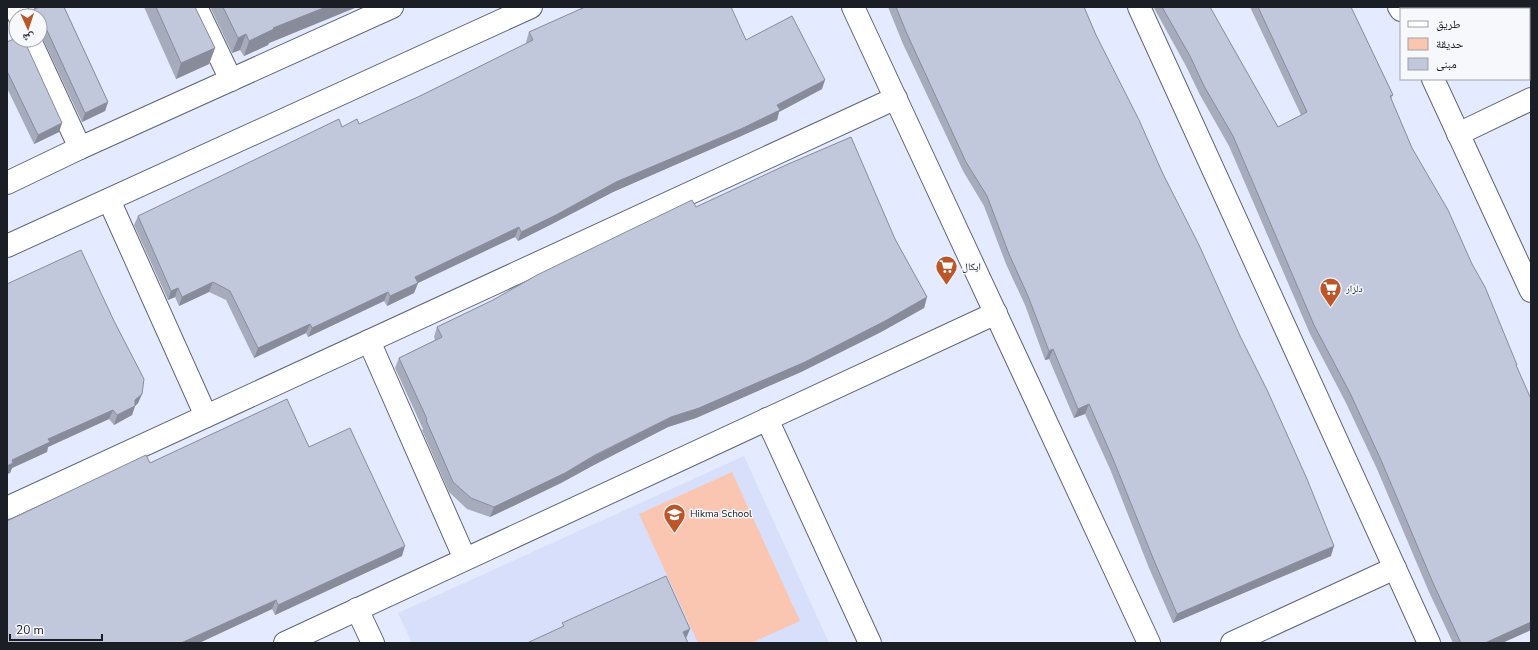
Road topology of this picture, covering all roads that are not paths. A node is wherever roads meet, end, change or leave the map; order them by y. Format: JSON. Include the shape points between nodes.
{"nodes":[{"id":1,"x":196,"y":7,"type":"edge"},
{"id":2,"x":392,"y":7,"type":"edge"},
{"id":3,"x":531,"y":7,"type":"edge"},
{"id":4,"x":853,"y":7,"type":"edge"},
{"id":5,"x":1139,"y":7,"type":"edge"},
{"id":6,"x":34,"y":48,"type":"edge"},
{"id":7,"x":231,"y":80,"type":"junction"},
{"id":8,"x":1433,"y":80,"type":"edge"},
{"id":9,"x":896,"y":98,"type":"junction"},
{"id":10,"x":1531,"y":99,"type":"edge"},
{"id":11,"x":1458,"y":134,"type":"junction"},
{"id":12,"x":80,"y":148,"type":"junction"},
{"id":13,"x":7,"y":183,"type":"edge"},
{"id":14,"x":109,"y":200,"type":"junction"},
{"id":15,"x":7,"y":246,"type":"edge"},
{"id":16,"x":1531,"y":291,"type":"edge"},
{"id":17,"x":996,"y":313,"type":"junction"},
{"id":18,"x":369,"y":341,"type":"junction"},
{"id":19,"x":206,"y":416,"type":"junction"},
{"id":20,"x":767,"y":418,"type":"junction"},
{"id":21,"x":7,"y":508,"type":"edge"},
{"id":22,"x":465,"y":559,"type":"junction"},
{"id":23,"x":1395,"y":568,"type":"junction"},
{"id":24,"x":357,"y":609,"type":"junction"},
{"id":25,"x":285,"y":643,"type":"edge"},
{"id":26,"x":373,"y":643,"type":"edge"},
{"id":27,"x":870,"y":643,"type":"edge"},
{"id":28,"x":1149,"y":643,"type":"edge"},
{"id":29,"x":1232,"y":643,"type":"edge"},
{"id":30,"x":1429,"y":643,"type":"edge"}],
"edges":[{"from":1,"to":7,"type":"street"},
{"from":2,"to":7,"type":"street"},
{"from":3,"to":14,"type":"street"},
{"from":4,"to":9,"type":"street"},
{"from":5,"to":23,"type":"street"},
{"from":6,"to":12,"type":"street"},
{"from":7,"to":12,"type":"street"},
{"from":8,"to":11,"type":"street"},
{"from":9,"to":17,"type":"street"},
{"from":9,"to":18,"type":"street"},
{"from":10,"to":11,"type":"street"},
{"from":11,"to":16,"type":"street"},
{"from":12,"to":13,"type":"street"},
{"from":14,"to":15,"type":"street"},
{"from":14,"to":19,"type":"street"},
{"from":17,"to":20,"type":"street"},
{"from":17,"to":28,"type":"street"},
{"from":18,"to":19,"type":"street"},
{"from":18,"to":22,"type":"street"},
{"from":19,"to":21,"type":"street"},
{"from":20,"to":22,"type":"street"},
{"from":20,"to":27,"type":"street"},
{"from":22,"to":24,"type":"street"},
{"from":23,"to":29,"type":"street"},
{"from":23,"to":30,"type":"street"},
{"from":24,"to":25,"type":"street"},
{"from":24,"to":26,"type":"street"}]}
